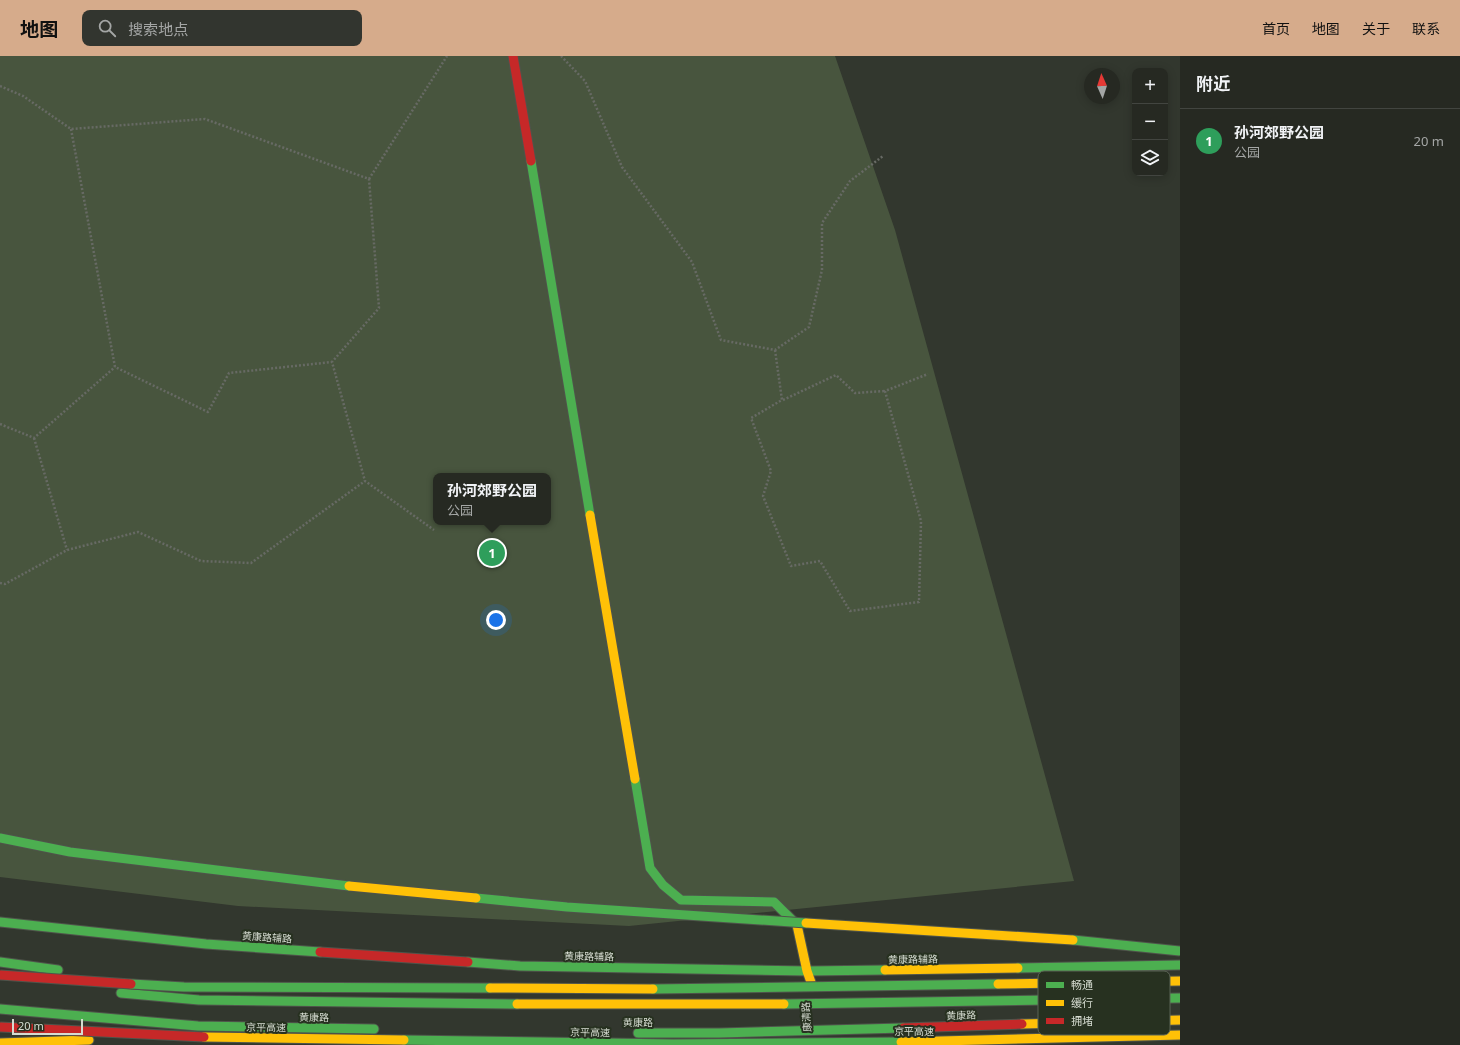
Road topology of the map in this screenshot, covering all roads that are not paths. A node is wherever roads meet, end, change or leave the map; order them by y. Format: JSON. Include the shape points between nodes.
{"nodes":[{"id":1,"x":513,"y":56,"type":"edge"},
{"id":2,"x":0,"y":838,"type":"edge"},
{"id":3,"x":0,"y":922,"type":"edge"},
{"id":4,"x":1180,"y":951,"type":"edge"},
{"id":5,"x":0,"y":962,"type":"edge"},
{"id":6,"x":1180,"y":964,"type":"edge"},
{"id":7,"x":807,"y":972,"type":"junction"},
{"id":8,"x":0,"y":975,"type":"edge"},
{"id":9,"x":1170,"y":981,"type":"edge"},
{"id":10,"x":1180,"y":981,"type":"edge"},
{"id":11,"x":0,"y":983,"type":"edge"},
{"id":12,"x":1038,"y":983,"type":"edge"},
{"id":13,"x":184,"y":987,"type":"junction"},
{"id":14,"x":56,"y":988,"type":"dead end"},
{"id":15,"x":111,"y":993,"type":"dead end"},
{"id":16,"x":1170,"y":998,"type":"edge"},
{"id":17,"x":1180,"y":998,"type":"edge"},
{"id":18,"x":1038,"y":1002,"type":"edge"},
{"id":19,"x":791,"y":1007,"type":"junction"},
{"id":20,"x":818,"y":1007,"type":"junction"},
{"id":21,"x":0,"y":1009,"type":"edge"},
{"id":22,"x":1170,"y":1020,"type":"edge"},
{"id":23,"x":1180,"y":1020,"type":"edge"},
{"id":24,"x":1038,"y":1023,"type":"edge"},
{"id":25,"x":0,"y":1027,"type":"edge"},
{"id":26,"x":819,"y":1027,"type":"junction"},
{"id":27,"x":790,"y":1028,"type":"junction"},
{"id":28,"x":386,"y":1029,"type":"dead end"},
{"id":29,"x":410,"y":1031,"type":"dead end"},
{"id":30,"x":632,"y":1033,"type":"dead end"},
{"id":31,"x":1180,"y":1035,"type":"edge"},
{"id":32,"x":182,"y":1037,"type":"junction"},
{"id":33,"x":937,"y":1042,"type":"junction"},
{"id":34,"x":0,"y":1043,"type":"edge"},
{"id":35,"x":460,"y":1045,"type":"edge"},
{"id":36,"x":790,"y":1045,"type":"edge"},
{"id":37,"x":818,"y":1045,"type":"edge"},
{"id":38,"x":917,"y":1045,"type":"edge"}],
"edges":[{"from":1,"to":7,"type":"main road","via":[[650,868],[663,885],[681,900],[774,902],[798,926]]},
{"from":2,"to":4,"type":"main road","bridge":true,"via":[[70,852],[318,883],[559,906],[1071,940]]},
{"from":3,"to":7,"type":"main road","name":"黄康路辅路","via":[[206,944],[520,966]]},
{"from":5,"to":13,"type":"main road","bridge":true},
{"from":6,"to":7,"type":"main road","name":"黄康路辅路"},
{"from":7,"to":19,"type":"main road","name":"康清路"},
{"from":7,"to":20,"type":"main road","name":"康清路"},
{"from":8,"to":13,"type":"main road","bridge":true},
{"from":9,"to":10,"type":"main road","bridge":true},
{"from":11,"to":14,"type":"main road"},
{"from":12,"to":13,"type":"main road","bridge":true,"via":[[673,989]]},
{"from":15,"to":19,"type":"main road","name":"黄康路","via":[[199,1000]]},
{"from":16,"to":17,"type":"main road","name":"黄康路"},
{"from":18,"to":20,"type":"main road","name":"黄康路"},
{"from":19,"to":20,"type":"main road","name":"黄康路"},
{"from":21,"to":28,"type":"main road","name":"黄康路","via":[[198,1026]]},
{"from":22,"to":23,"type":"main road","name":"黄康路"},
{"from":24,"to":26,"type":"main road","name":"黄康路"},
{"from":25,"to":32,"type":"main road","name":"京平高速","bridge":true},
{"from":26,"to":27,"type":"main road","name":"黄康路"},
{"from":26,"to":37,"type":"main road","name":"康清路"},
{"from":27,"to":30,"type":"main road","name":"黄康路"},
{"from":27,"to":36,"type":"main road","name":"康清路"},
{"from":29,"to":35,"type":"main road"},
{"from":31,"to":33,"type":"main road","name":"京平高速","bridge":true},
{"from":32,"to":33,"type":"main road","name":"京平高速","bridge":true,"via":[[673,1044]]},
{"from":32,"to":34,"type":"main road","bridge":true},
{"from":33,"to":38,"type":"main road","bridge":true}]}
